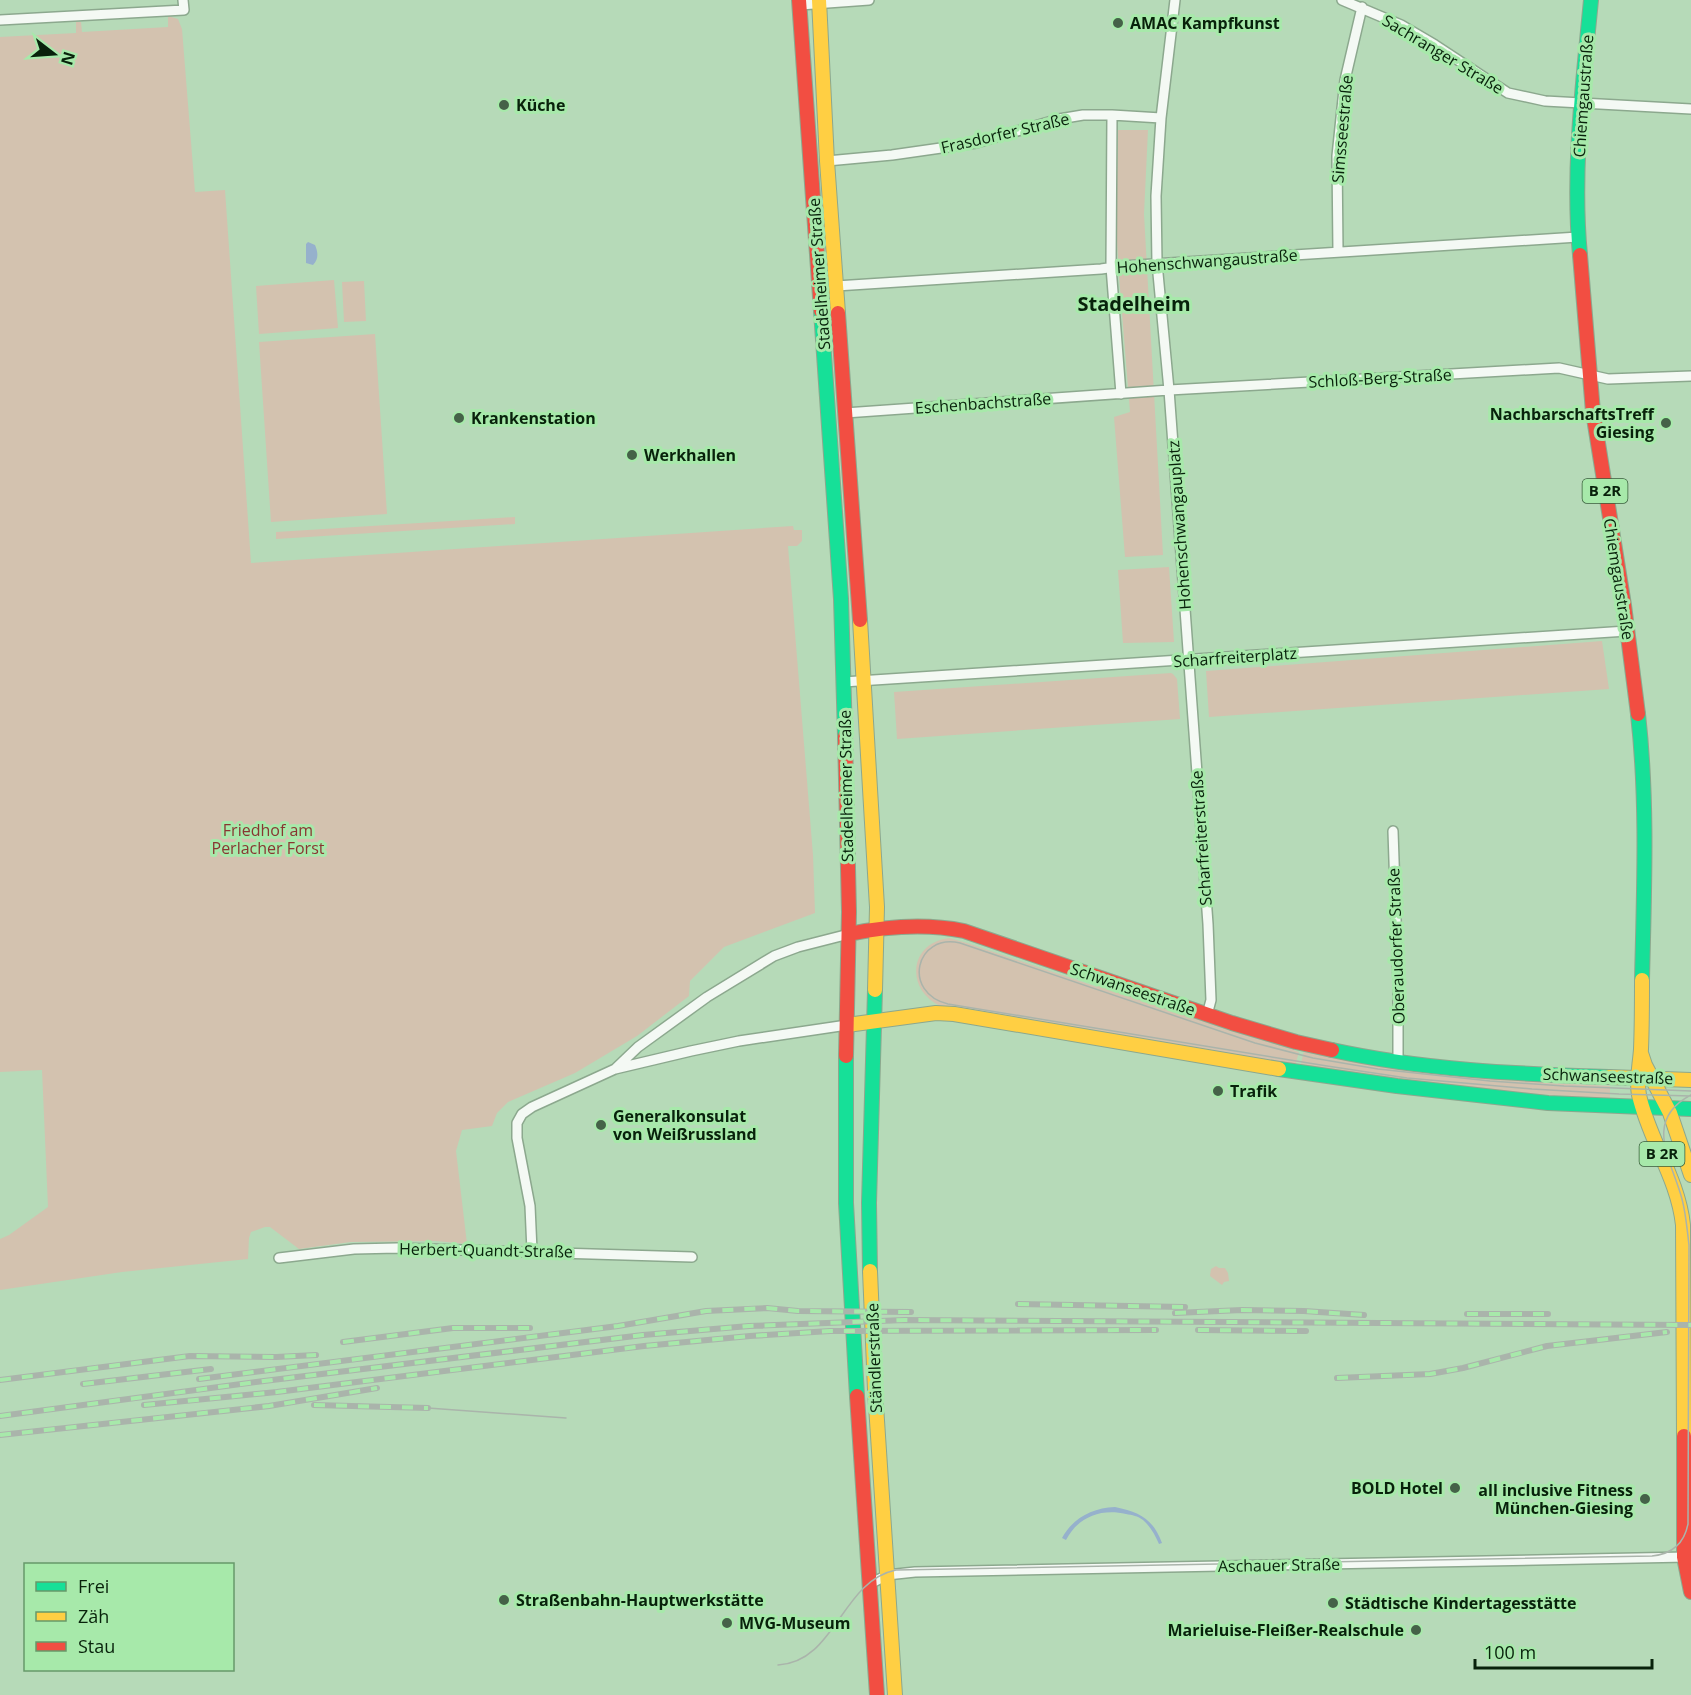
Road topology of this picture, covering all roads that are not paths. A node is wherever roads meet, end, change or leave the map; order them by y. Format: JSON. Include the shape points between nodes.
{"nodes":[{"id":1,"x":869,"y":0,"type":"edge"},
{"id":2,"x":1175,"y":0,"type":"edge"},
{"id":3,"x":1342,"y":0,"type":"edge"},
{"id":4,"x":1591,"y":0,"type":"edge"},
{"id":5,"x":819,"y":2,"type":"edge"},
{"id":6,"x":800,"y":3,"type":"edge"},
{"id":7,"x":184,"y":5,"type":"edge"},
{"id":8,"x":1362,"y":7,"type":"junction"},
{"id":9,"x":0,"y":20,"type":"edge"},
{"id":10,"x":1581,"y":103,"type":"junction"},
{"id":11,"x":1691,"y":109,"type":"edge"},
{"id":12,"x":1112,"y":115,"type":"junction"},
{"id":13,"x":1161,"y":118,"type":"junction"},
{"id":14,"x":827,"y":161,"type":"junction"},
{"id":15,"x":1578,"y":237,"type":"junction"},
{"id":16,"x":1338,"y":252,"type":"junction"},
{"id":17,"x":1157,"y":263,"type":"junction"},
{"id":18,"x":1111,"y":267,"type":"junction"},
{"id":19,"x":836,"y":286,"type":"junction"},
{"id":20,"x":1590,"y":376,"type":"junction"},
{"id":21,"x":1691,"y":376,"type":"edge"},
{"id":22,"x":1169,"y":390,"type":"junction"},
{"id":23,"x":1121,"y":394,"type":"junction"},
{"id":24,"x":845,"y":413,"type":"junction"},
{"id":25,"x":854,"y":546,"type":"junction"},
{"id":26,"x":838,"y":548,"type":"junction"},
{"id":27,"x":1627,"y":631,"type":"junction"},
{"id":28,"x":1188,"y":660,"type":"junction"},
{"id":29,"x":864,"y":681,"type":"junction"},
{"id":30,"x":843,"y":682,"type":"junction"},
{"id":31,"x":1393,"y":831,"type":"dead end"},
{"id":32,"x":877,"y":927,"type":"junction"},
{"id":33,"x":849,"y":934,"type":"junction"},
{"id":34,"x":1207,"y":1015,"type":"junction"},
{"id":35,"x":874,"y":1021,"type":"junction"},
{"id":36,"x":847,"y":1025,"type":"junction"},
{"id":37,"x":1641,"y":1052,"type":"junction"},
{"id":38,"x":1398,"y":1062,"type":"junction"},
{"id":39,"x":615,"y":1069,"type":"junction"},
{"id":40,"x":1637,"y":1077,"type":"junction"},
{"id":41,"x":1652,"y":1078,"type":"junction"},
{"id":42,"x":1691,"y":1080,"type":"edge"},
{"id":43,"x":1643,"y":1108,"type":"junction"},
{"id":44,"x":1667,"y":1108,"type":"junction"},
{"id":45,"x":1691,"y":1109,"type":"edge"},
{"id":46,"x":1691,"y":1175,"type":"edge"},
{"id":47,"x":532,"y":1251,"type":"junction"},
{"id":48,"x":692,"y":1257,"type":"dead end"},
{"id":49,"x":279,"y":1258,"type":"dead end"},
{"id":50,"x":1688,"y":1557,"type":"edge"},
{"id":51,"x":887,"y":1575,"type":"junction"},
{"id":52,"x":870,"y":1584,"type":"junction"},
{"id":53,"x":1691,"y":1592,"type":"edge"},
{"id":54,"x":878,"y":1695,"type":"edge"},
{"id":55,"x":895,"y":1695,"type":"edge"}],
"edges":[{"from":1,"to":5,"type":"street"},
{"from":2,"to":13,"type":"street","name":"Hohenschwangauplatz"},
{"from":3,"to":8,"type":"street","name":"Sachranger Straße"},
{"from":4,"to":10,"type":"main road","name":"Chiemgaustraße","number":"B 2R"},
{"from":5,"to":6,"type":"street"},
{"from":5,"to":14,"type":"main road","name":"Stadelheimer Straße"},
{"from":6,"to":26,"type":"main road","name":"Stadelheimer Straße"},
{"from":7,"to":9,"type":"street"},
{"from":8,"to":10,"type":"street","name":"Sachranger Straße","via":[[1435,45],[1508,93],[1541,101]]},
{"from":8,"to":16,"type":"street","name":"Simsseestraße","via":[[1345,80],[1337,156]]},
{"from":10,"to":11,"type":"street","name":"Sachranger Straße"},
{"from":10,"to":15,"type":"main road","name":"Chiemgaustraße","number":"B 2R"},
{"from":12,"to":13,"type":"street"},
{"from":12,"to":14,"type":"street","name":"Frasdorfer Straße","via":[[1059,119],[976,143]]},
{"from":12,"to":18,"type":"street"},
{"from":13,"to":17,"type":"street","name":"Hohenschwangauplatz"},
{"from":14,"to":19,"type":"main road","name":"Stadelheimer Straße"},
{"from":15,"to":16,"type":"street","name":"Hohenschwangaustraße"},
{"from":15,"to":20,"type":"main road","name":"Chiemgaustraße","number":"B 2R"},
{"from":16,"to":17,"type":"street","name":"Hohenschwangaustraße"},
{"from":17,"to":18,"type":"street","name":"Hohenschwangaustraße"},
{"from":17,"to":22,"type":"street","name":"Hohenschwangauplatz"},
{"from":18,"to":19,"type":"street","name":"Hohenschwangaustraße"},
{"from":18,"to":23,"type":"street"},
{"from":19,"to":24,"type":"main road","name":"Stadelheimer Straße"},
{"from":20,"to":21,"type":"street","name":"Schloß-Berg-Straße"},
{"from":20,"to":22,"type":"street","name":"Schloß-Berg-Straße","via":[[1559,368]]},
{"from":20,"to":27,"type":"main road","name":"Chiemgaustraße","number":"B 2R"},
{"from":22,"to":23,"type":"street"},
{"from":22,"to":28,"type":"street","name":"Hohenschwangauplatz"},
{"from":23,"to":24,"type":"street","name":"Eschenbachstraße"},
{"from":24,"to":25,"type":"main road","name":"Stadelheimer Straße"},
{"from":25,"to":26,"type":"main road"},
{"from":25,"to":29,"type":"main road","name":"Stadelheimer Straße"},
{"from":26,"to":30,"type":"main road","name":"Stadelheimer Straße"},
{"from":27,"to":28,"type":"street","name":"Scharfreiterplatz"},
{"from":27,"to":37,"type":"main road","name":"Chiemgaustraße","number":"B 2R","via":[[1643,765]]},
{"from":28,"to":29,"type":"street","name":"Scharfreiterplatz"},
{"from":28,"to":34,"type":"street","name":"Scharfreiterstraße","via":[[1208,935],[1211,1000]]},
{"from":29,"to":30,"type":"street","name":"Scharfreiterplatz"},
{"from":29,"to":32,"type":"main road","name":"Stadelheimer Straße"},
{"from":30,"to":33,"type":"main road","name":"Stadelheimer Straße"},
{"from":31,"to":38,"type":"street","name":"Oberaudorfer Straße"},
{"from":32,"to":33,"type":"main road","name":"Schwanseestraße"},
{"from":32,"to":34,"type":"main road","name":"Schwanseestraße","via":[[933,925],[964,931]]},
{"from":32,"to":35,"type":"main road","name":"Stadelheimer Straße"},
{"from":33,"to":36,"type":"main road","name":"Stadelheimer Straße"},
{"from":33,"to":39,"type":"street","name":"Schwanseestraße","via":[[774,956],[638,1047]]},
{"from":34,"to":38,"type":"main road","name":"Schwanseestraße","via":[[1336,1052]]},
{"from":35,"to":36,"type":"main road","name":"Schwanseestraße"},
{"from":35,"to":43,"type":"main road","name":"Schwanseestraße","via":[[954,1014],[1397,1086],[1548,1103]]},
{"from":35,"to":51,"type":"main road","name":"Ständlerstraße","via":[[869,1203],[871,1305]]},
{"from":36,"to":39,"type":"street","name":"Schwanseestraße","via":[[739,1041]]},
{"from":36,"to":52,"type":"main road","name":"Ständlerstraße","via":[[849,1260]]},
{"from":37,"to":40,"type":"main road","name":"Chiemgaustraße","number":"B 2R"},
{"from":37,"to":41,"type":"main road","name":"Chiemgaustraße","number":"B 2R"},
{"from":38,"to":40,"type":"main road","name":"Schwanseestraße","via":[[1508,1073]]},
{"from":39,"to":47,"type":"street","name":"Schwanseestraße","via":[[532,1107],[517,1124],[530,1206]]},
{"from":40,"to":41,"type":"main road","name":"Schwanseestraße"},
{"from":40,"to":43,"type":"main road","name":"Chiemgaustraße","number":"B 2R"},
{"from":41,"to":42,"type":"main road","name":"Schwanseestraße"},
{"from":41,"to":44,"type":"main road","name":"Chiemgaustraße","number":"B 2R"},
{"from":43,"to":44,"type":"main road","name":"Schwanseestraße"},
{"from":43,"to":50,"type":"main road","name":"Chiemgaustraße","number":"B 2R","via":[[1675,1186],[1684,1238]]},
{"from":44,"to":45,"type":"main road","name":"Schwanseestraße"},
{"from":44,"to":46,"type":"main road","name":"Chiemgaustraße","number":"B 2R"},
{"from":47,"to":48,"type":"street","name":"Herbert-Quandt-Straße"},
{"from":47,"to":49,"type":"street","name":"Herbert-Quandt-Straße","via":[[354,1249]]},
{"from":50,"to":51,"type":"street","name":"Aschauer Straße"},
{"from":50,"to":53,"type":"main road","name":"Chiemgaustraße","number":"B 2R"},
{"from":51,"to":52,"type":"street","name":"Aschauer Straße"},
{"from":51,"to":55,"type":"main road","name":"Ständlerstraße"},
{"from":52,"to":54,"type":"main road","name":"Ständlerstraße"}]}
